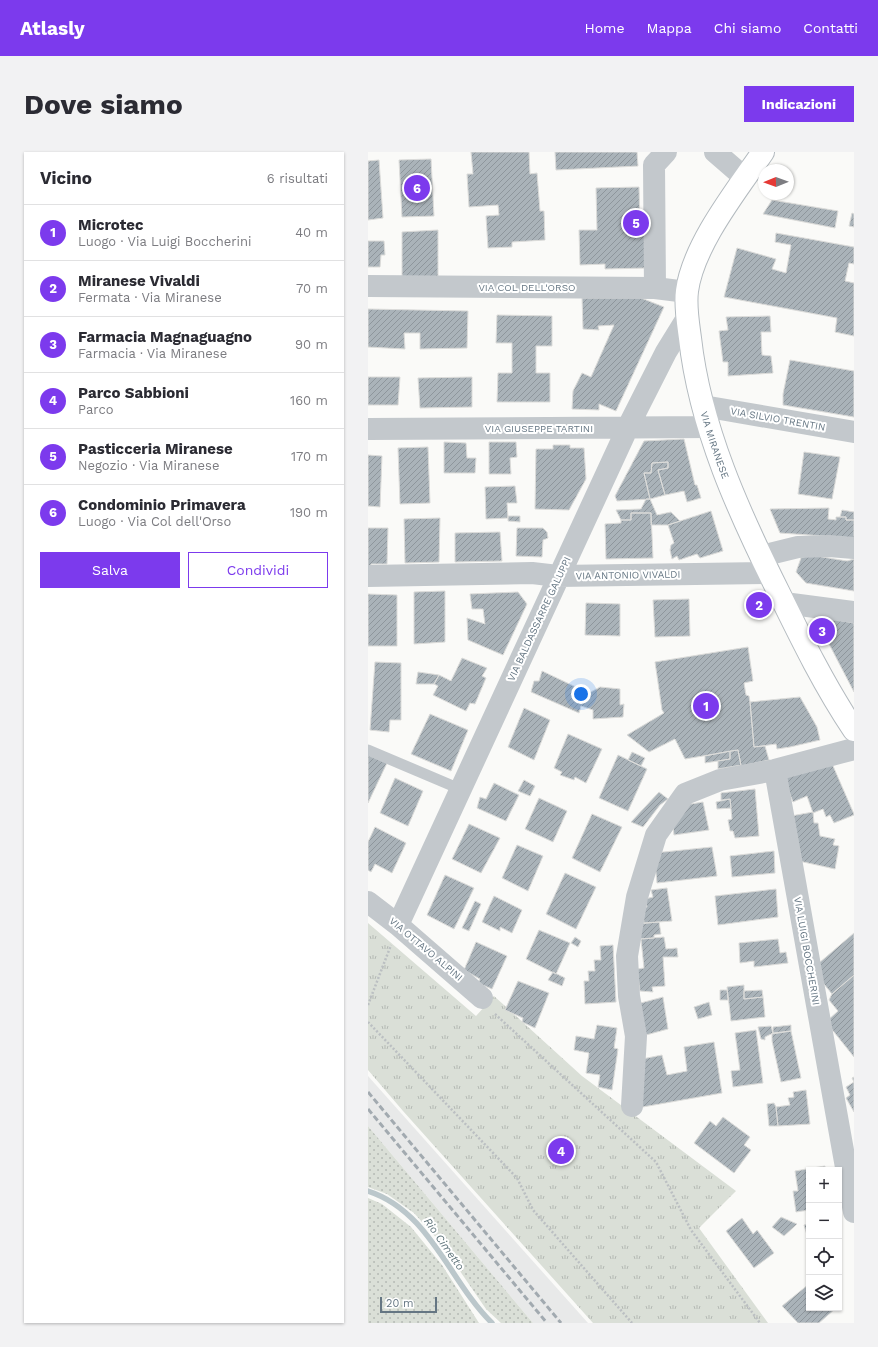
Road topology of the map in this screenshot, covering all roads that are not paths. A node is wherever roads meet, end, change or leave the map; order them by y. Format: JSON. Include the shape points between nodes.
{"nodes":[{"id":1,"x":666,"y":152,"type":"edge"},
{"id":2,"x":715,"y":152,"type":"edge"},
{"id":3,"x":763,"y":152,"type":"edge"},
{"id":4,"x":745,"y":178,"type":"junction"},
{"id":5,"x":368,"y":286,"type":"edge"},
{"id":6,"x":655,"y":288,"type":"junction"},
{"id":7,"x":686,"y":292,"type":"junction"},
{"id":8,"x":687,"y":318,"type":"junction"},
{"id":9,"x":703,"y":406,"type":"junction"},
{"id":10,"x":628,"y":427,"type":"junction"},
{"id":11,"x":709,"y":427,"type":"junction"},
{"id":12,"x":368,"y":429,"type":"edge"},
{"id":13,"x":854,"y":432,"type":"edge"},
{"id":14,"x":854,"y":548,"type":"edge"},
{"id":15,"x":765,"y":564,"type":"junction"},
{"id":16,"x":368,"y":576,"type":"edge"},
{"id":17,"x":558,"y":576,"type":"junction"},
{"id":18,"x":784,"y":603,"type":"junction"},
{"id":19,"x":854,"y":612,"type":"edge"},
{"id":20,"x":854,"y":730,"type":"edge"},
{"id":21,"x":854,"y":749,"type":"edge"},
{"id":22,"x":368,"y":750,"type":"edge"},
{"id":23,"x":775,"y":770,"type":"junction"},
{"id":24,"x":460,"y":790,"type":"junction"},
{"id":25,"x":368,"y":902,"type":"edge"},
{"id":26,"x":398,"y":925,"type":"junction"},
{"id":27,"x":482,"y":998,"type":"road end"},
{"id":28,"x":632,"y":1106,"type":"dead end"},
{"id":29,"x":854,"y":1212,"type":"edge"}],
"edges":[{"from":1,"to":6,"type":"street","via":[[654,165]]},
{"from":2,"to":4,"type":"street"},
{"from":3,"to":4,"type":"street","name":"VIA MIRANESE"},
{"from":4,"to":7,"type":"street","name":"VIA MIRANESE","via":[[697,256]]},
{"from":5,"to":6,"type":"street","name":"VIA COL DELL'ORSO"},
{"from":6,"to":7,"type":"street","name":"VIA COL DELL'ORSO"},
{"from":7,"to":8,"type":"street","name":"VIA MIRANESE"},
{"from":8,"to":9,"type":"street","name":"VIA MIRANESE","via":[[692,360]]},
{"from":8,"to":10,"type":"street","name":"VIA BALDASSARRE GALUPPI","via":[[666,352]]},
{"from":9,"to":11,"type":"street","name":"VIA MIRANESE"},
{"from":9,"to":13,"type":"street","name":"VIA SILVIO TRENTIN"},
{"from":10,"to":11,"type":"street","name":"VIA GIUSEPPE TARTINI"},
{"from":10,"to":12,"type":"street","name":"VIA GIUSEPPE TARTINI"},
{"from":10,"to":17,"type":"street","name":"VIA BALDASSARRE GALUPPI"},
{"from":11,"to":15,"type":"street","name":"VIA MIRANESE","via":[[732,492]]},
{"from":14,"to":15,"type":"street","name":"VIA ANTONIO VIVALDI","via":[[798,547]]},
{"from":15,"to":17,"type":"street","name":"VIA ANTONIO VIVALDI"},
{"from":15,"to":18,"type":"street","name":"VIA MIRANESE"},
{"from":16,"to":17,"type":"street","name":"VIA ANTONIO VIVALDI","via":[[532,573]]},
{"from":17,"to":24,"type":"street","name":"VIA BALDASSARRE GALUPPI"},
{"from":18,"to":19,"type":"street"},
{"from":18,"to":20,"type":"street","name":"VIA MIRANESE","via":[[808,651]]},
{"from":21,"to":23,"type":"street"},
{"from":22,"to":24,"type":"lane"},
{"from":23,"to":28,"type":"street","via":[[720,780],[685,794],[656,835],[637,897],[627,956],[629,996],[636,1036]]},
{"from":23,"to":29,"type":"street","name":"VIA LUIGI BOCCHERINI"},
{"from":24,"to":26,"type":"street","name":"VIA BALDASSARRE GALUPPI"},
{"from":25,"to":26,"type":"street","name":"VIA OTTAVO ALPINI"},
{"from":26,"to":27,"type":"street","name":"VIA OTTAVO ALPINI"}]}
